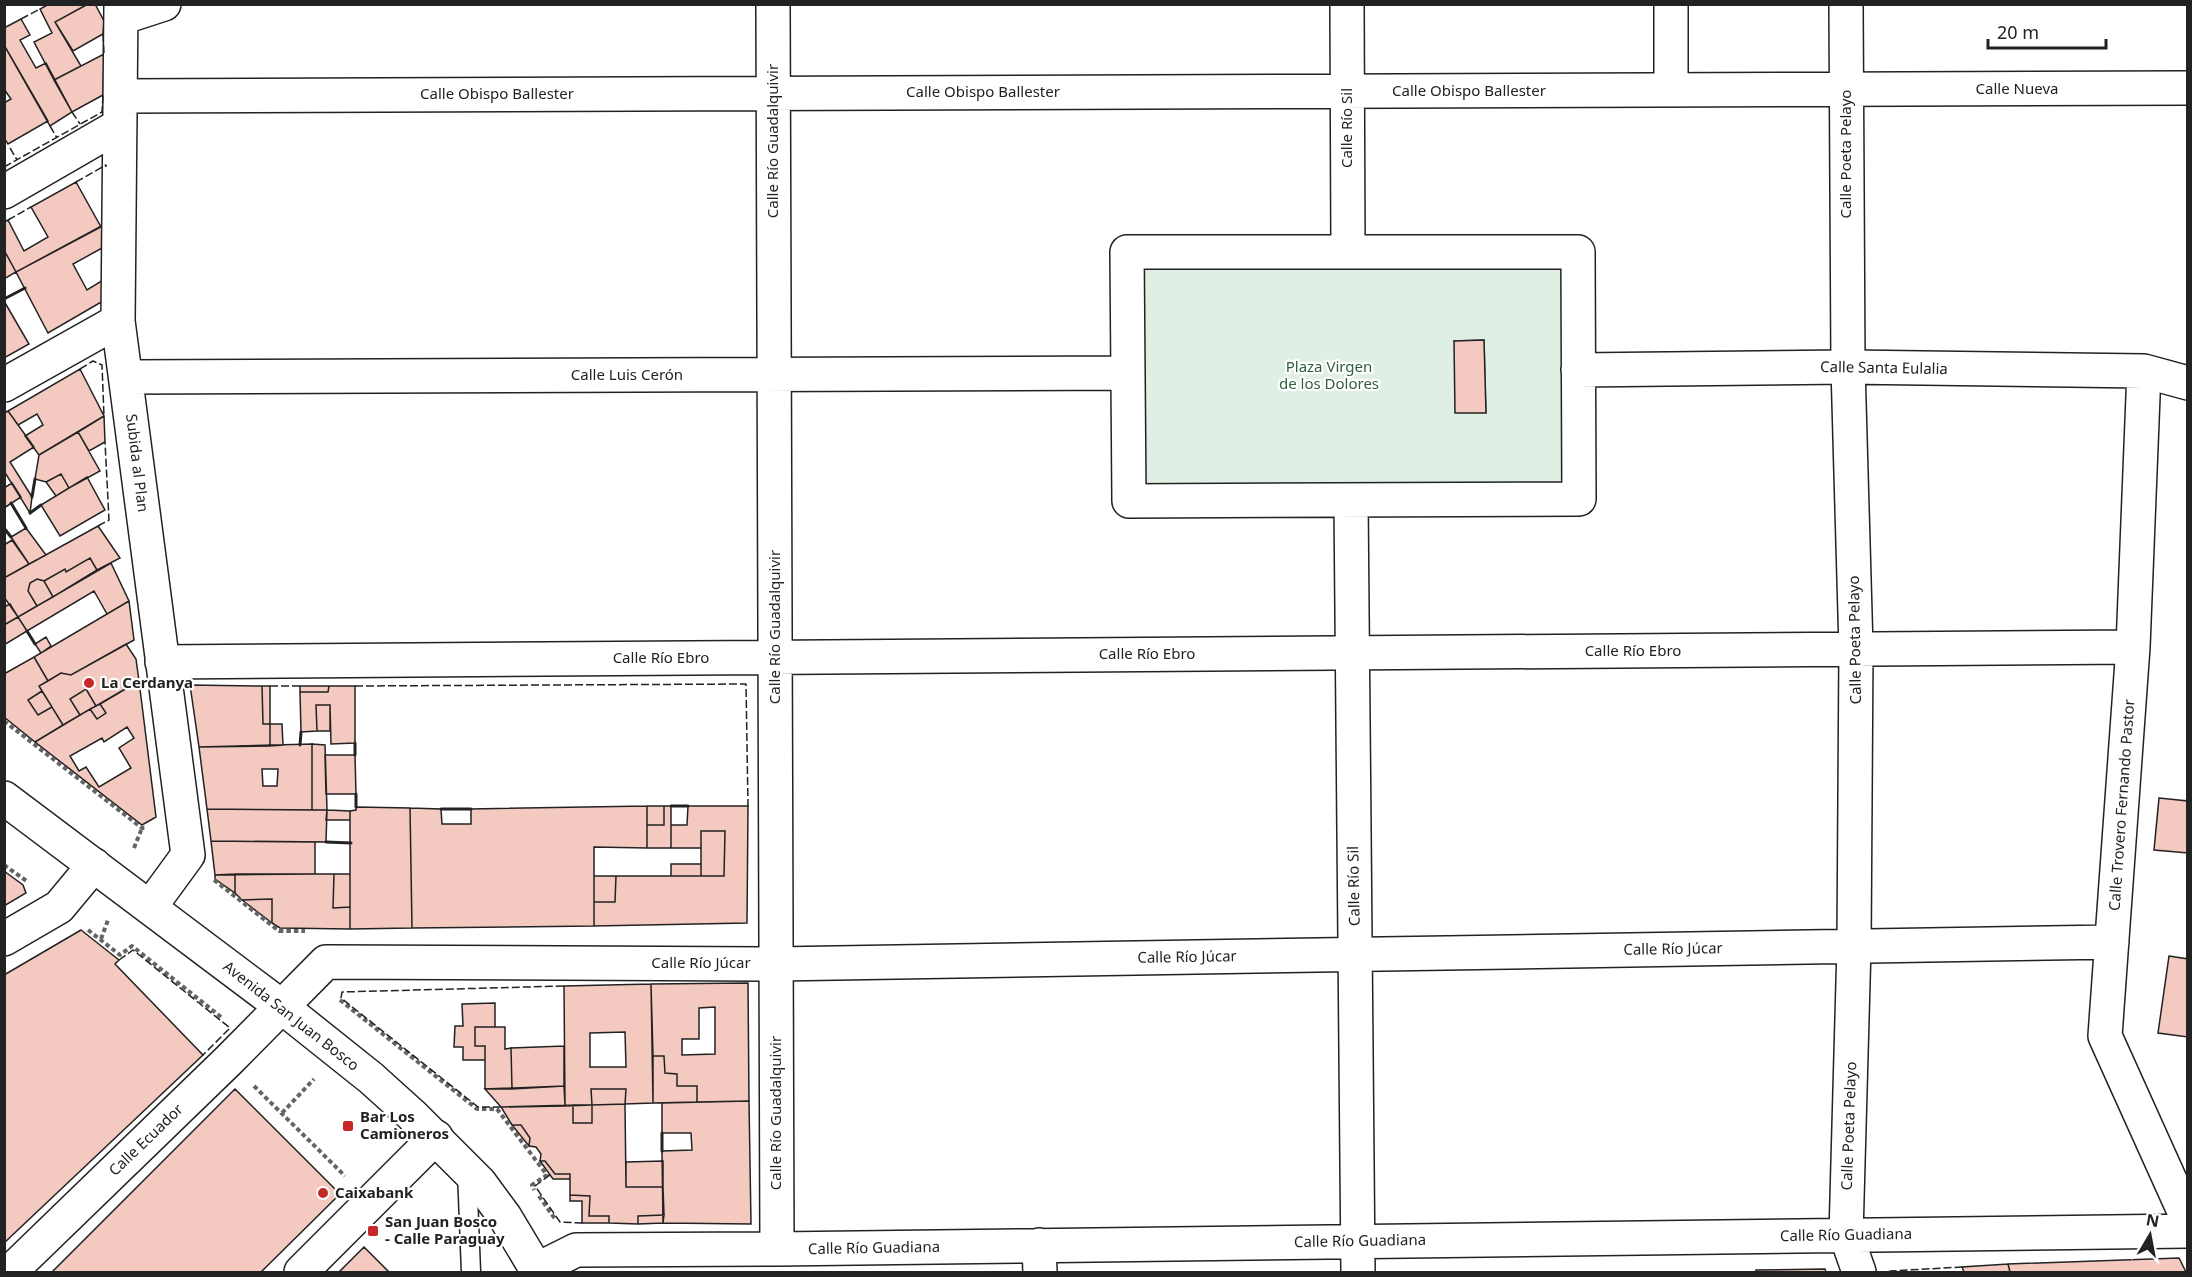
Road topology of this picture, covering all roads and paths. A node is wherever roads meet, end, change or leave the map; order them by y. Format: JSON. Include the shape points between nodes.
{"nodes":[{"id":1,"x":164,"y":4,"type":"edge"},
{"id":2,"x":773,"y":4,"type":"edge"},
{"id":3,"x":1347,"y":4,"type":"edge"},
{"id":4,"x":1671,"y":4,"type":"edge"},
{"id":5,"x":1846,"y":4,"type":"edge"},
{"id":6,"x":121,"y":11,"type":"edge"},
{"id":7,"x":2187,"y":88,"type":"edge"},
{"id":8,"x":1671,"y":90,"type":"junction"},
{"id":9,"x":1846,"y":90,"type":"junction"},
{"id":10,"x":1347,"y":91,"type":"junction"},
{"id":11,"x":773,"y":93,"type":"junction"},
{"id":12,"x":121,"y":110,"type":"junction"},
{"id":13,"x":4,"y":192,"type":"edge"},
{"id":14,"x":1348,"y":252,"type":"junction"},
{"id":15,"x":118,"y":321,"type":"junction"},
{"id":16,"x":1848,"y":367,"type":"junction"},
{"id":17,"x":1578,"y":370,"type":"junction"},
{"id":18,"x":2144,"y":372,"type":"junction"},
{"id":19,"x":1128,"y":373,"type":"junction"},
{"id":20,"x":774,"y":374,"type":"junction"},
{"id":21,"x":126,"y":377,"type":"junction"},
{"id":22,"x":2187,"y":383,"type":"edge"},
{"id":23,"x":4,"y":386,"type":"edge"},
{"id":24,"x":1351,"y":500,"type":"junction"},
{"id":25,"x":2133,"y":647,"type":"junction"},
{"id":26,"x":1856,"y":649,"type":"junction"},
{"id":27,"x":1352,"y":653,"type":"junction"},
{"id":28,"x":775,"y":657,"type":"junction"},
{"id":29,"x":162,"y":662,"type":"junction"},
{"id":30,"x":4,"y":798,"type":"edge"},
{"id":31,"x":4,"y":865,"type":"edge"},
{"id":32,"x":94,"y":865,"type":"junction"},
{"id":33,"x":59,"y":907,"type":"junction"},
{"id":34,"x":150,"y":907,"type":"junction"},
{"id":35,"x":4,"y":939,"type":"edge"},
{"id":36,"x":2112,"y":942,"type":"junction"},
{"id":37,"x":1854,"y":946,"type":"junction"},
{"id":38,"x":1355,"y":954,"type":"junction"},
{"id":39,"x":776,"y":964,"type":"junction"},
{"id":40,"x":282,"y":1007,"type":"junction"},
{"id":41,"x":226,"y":1020,"type":"dead end"},
{"id":42,"x":229,"y":1060,"type":"junction"},
{"id":43,"x":436,"y":1137,"type":"junction"},
{"id":44,"x":467,"y":1169,"type":"junction"},
{"id":45,"x":372,"y":1203,"type":"junction"},
{"id":46,"x":2187,"y":1220,"type":"edge"},
{"id":47,"x":2187,"y":1231,"type":"edge"},
{"id":48,"x":1846,"y":1235,"type":"junction"},
{"id":49,"x":777,"y":1249,"type":"junction"},
{"id":50,"x":1357,"y":1257,"type":"edge"},
{"id":51,"x":1039,"y":1259,"type":"edge"},
{"id":52,"x":537,"y":1271,"type":"edge"},
{"id":53,"x":10,"y":1272,"type":"edge"},
{"id":54,"x":301,"y":1272,"type":"edge"},
{"id":55,"x":471,"y":1272,"type":"edge"},
{"id":56,"x":1859,"y":1272,"type":"edge"}],
"edges":[{"from":1,"to":6,"type":"street"},
{"from":2,"to":11,"type":"street","name":"Calle Río Guadalquivir"},
{"from":3,"to":10,"type":"street","name":"Calle Río Sil"},
{"from":4,"to":8,"type":"street"},
{"from":5,"to":9,"type":"street","name":"Calle Poeta Pelayo"},
{"from":6,"to":12,"type":"street","name":"Subida al Plan"},
{"from":7,"to":9,"type":"street","name":"Calle Nueva"},
{"from":8,"to":9,"type":"street","name":"Calle Obispo Ballester"},
{"from":8,"to":10,"type":"street","name":"Calle Obispo Ballester"},
{"from":9,"to":16,"type":"street","name":"Calle Poeta Pelayo"},
{"from":10,"to":11,"type":"street","name":"Calle Obispo Ballester"},
{"from":10,"to":14,"type":"street","name":"Calle Río Sil"},
{"from":11,"to":12,"type":"street","name":"Calle Obispo Ballester"},
{"from":11,"to":20,"type":"street","name":"Calle Río Guadalquivir"},
{"from":12,"to":13,"type":"street"},
{"from":12,"to":15,"type":"street","name":"Subida al Plan"},
{"from":14,"to":17,"type":"street","via":[[1578,252]]},
{"from":14,"to":19,"type":"street","via":[[1127,252]]},
{"from":15,"to":21,"type":"street","name":"Subida al Plan"},
{"from":15,"to":23,"type":"street"},
{"from":16,"to":17,"type":"street","name":"Calle Santa Eulalia"},
{"from":16,"to":18,"type":"street","name":"Calle Santa Eulalia"},
{"from":16,"to":26,"type":"street","name":"Calle Poeta Pelayo"},
{"from":17,"to":24,"type":"street","via":[[1579,499]]},
{"from":18,"to":22,"type":"street","name":"Calle Santa Eulalia"},
{"from":18,"to":25,"type":"street","name":"Calle Trovero Fernando Pastor"},
{"from":19,"to":20,"type":"street","name":"Calle Luis Cerón"},
{"from":19,"to":24,"type":"street","via":[[1129,501]]},
{"from":20,"to":21,"type":"street","name":"Calle Luis Cerón"},
{"from":20,"to":28,"type":"street","name":"Calle Río Guadalquivir"},
{"from":21,"to":29,"type":"street","name":"Subida al Plan"},
{"from":24,"to":27,"type":"street","name":"Calle Río Sil"},
{"from":25,"to":26,"type":"street","name":"Calle Río Ebro"},
{"from":25,"to":36,"type":"street","name":"Calle Trovero Fernando Pastor"},
{"from":26,"to":27,"type":"street","name":"Calle Río Ebro"},
{"from":26,"to":37,"type":"street","name":"Calle Poeta Pelayo"},
{"from":27,"to":28,"type":"street","name":"Calle Río Ebro"},
{"from":27,"to":38,"type":"street","name":"Calle Río Sil"},
{"from":28,"to":29,"type":"street","name":"Calle Río Ebro"},
{"from":28,"to":39,"type":"street","name":"Calle Río Guadalquivir"},
{"from":29,"to":34,"type":"street","name":"Subida al Plan","via":[[188,855]]},
{"from":30,"to":32,"type":"street","name":"Avenida San Juan Bosco"},
{"from":31,"to":33,"type":"path"},
{"from":32,"to":33,"type":"street"},
{"from":32,"to":34,"type":"street","name":"Avenida San Juan Bosco"},
{"from":33,"to":35,"type":"street"},
{"from":33,"to":41,"type":"path","via":[[120,955],[132,946]]},
{"from":34,"to":40,"type":"street","name":"Avenida San Juan Bosco"},
{"from":36,"to":37,"type":"street","name":"Calle Río Júcar"},
{"from":36,"to":46,"type":"street","name":"Calle Trovero Fernando Pastor","via":[[2106,1036]]},
{"from":37,"to":38,"type":"street","name":"Calle Río Júcar"},
{"from":37,"to":48,"type":"street","name":"Calle Poeta Pelayo"},
{"from":38,"to":39,"type":"street","name":"Calle Río Júcar"},
{"from":38,"to":50,"type":"street","name":"Calle Río Sil"},
{"from":39,"to":40,"type":"street","name":"Calle Río Júcar","via":[[326,962]]},
{"from":39,"to":49,"type":"street","name":"Calle Río Guadalquivir"},
{"from":40,"to":42,"type":"street","name":"Calle Ecuador"},
{"from":40,"to":43,"type":"street","name":"Avenida San Juan Bosco","via":[[371,1078]]},
{"from":42,"to":45,"type":"path"},
{"from":42,"to":53,"type":"street","name":"Calle Ecuador"},
{"from":43,"to":44,"type":"street","name":"Avenida San Juan Bosco"},
{"from":43,"to":45,"type":"street"},
{"from":44,"to":52,"type":"street","name":"Avenida San Juan Bosco","via":[[505,1217]]},
{"from":44,"to":55,"type":"lane"},
{"from":45,"to":54,"type":"street"},
{"from":47,"to":48,"type":"street","name":"Calle Río Guadiana"},
{"from":48,"to":50,"type":"street","name":"Calle Río Guadiana"},
{"from":48,"to":56,"type":"street","name":"Calle Poeta Pelayo"},
{"from":49,"to":51,"type":"street","name":"Calle Río Guadiana"},
{"from":49,"to":52,"type":"street","name":"Calle Río Guadiana","via":[[576,1250]]},
{"from":50,"to":51,"type":"street","name":"Calle Río Guadiana"}]}
